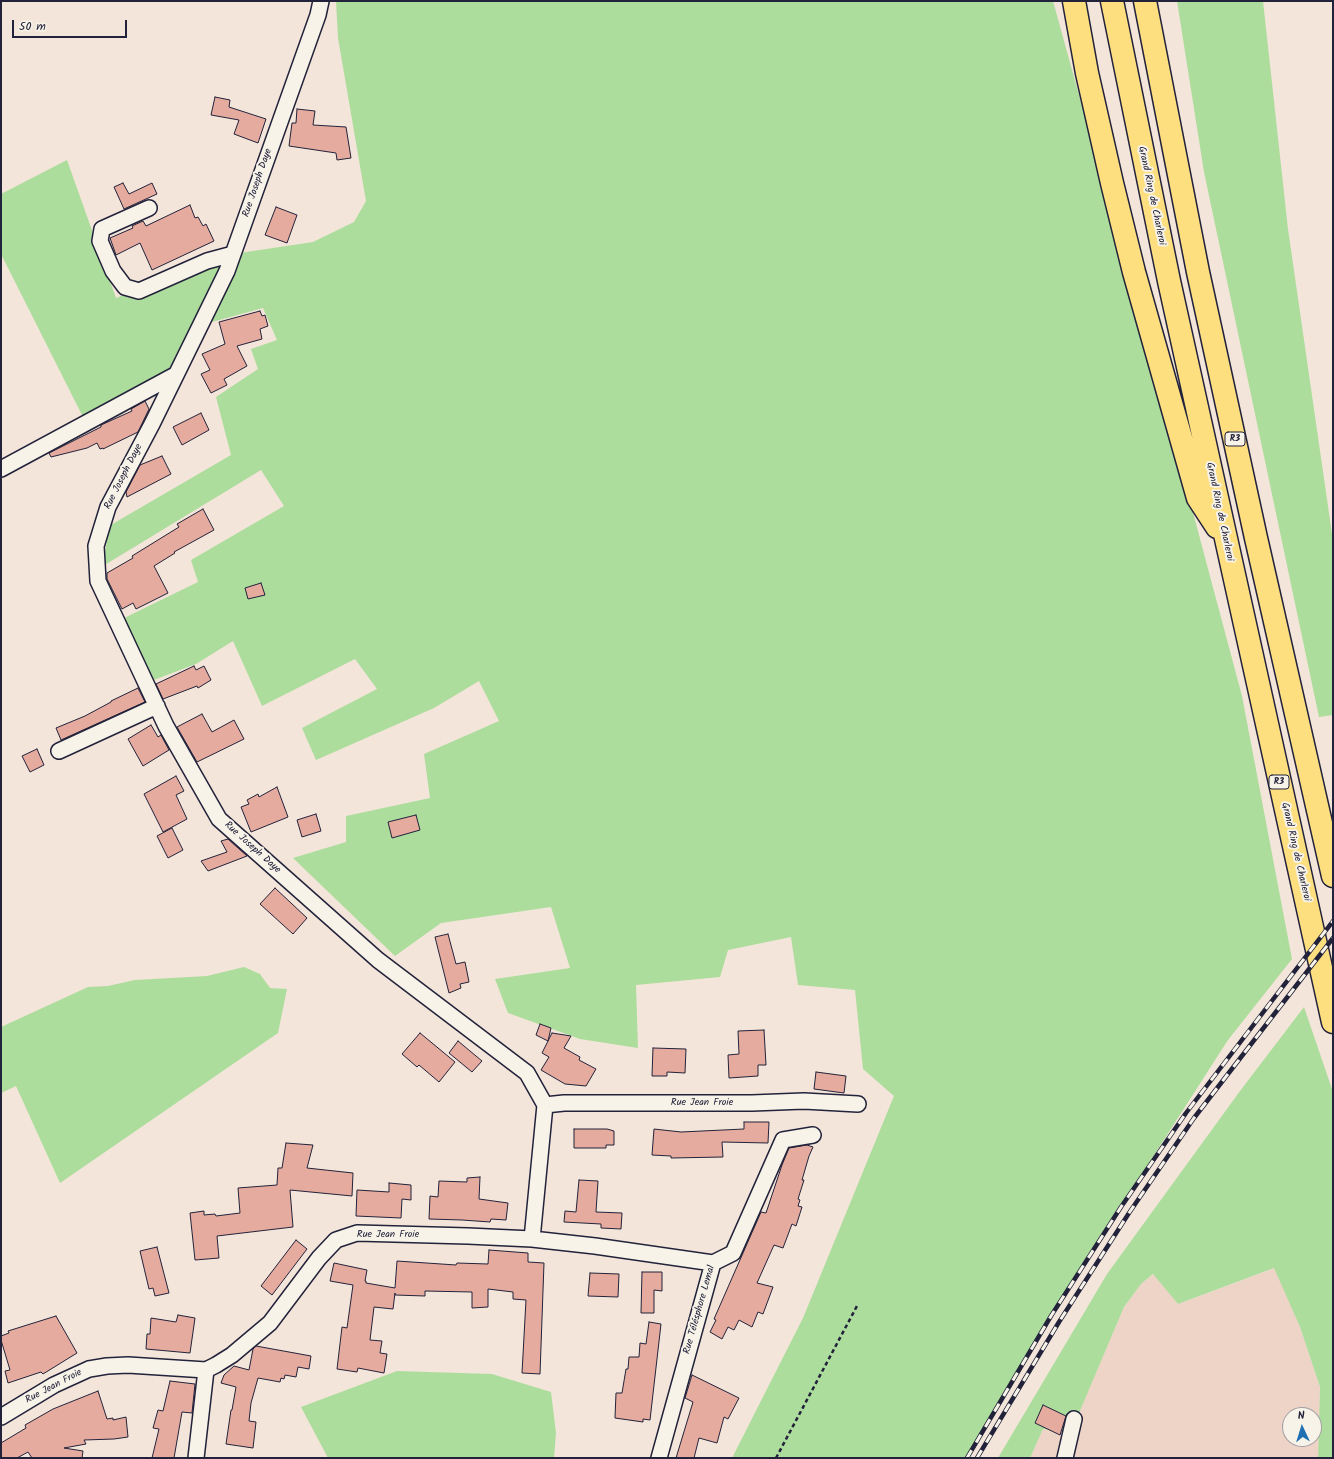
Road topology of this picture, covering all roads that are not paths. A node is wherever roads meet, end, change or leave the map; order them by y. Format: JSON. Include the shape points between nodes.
{"nodes":[{"id":1,"x":321,"y":1,"type":"edge"},
{"id":2,"x":1074,"y":1,"type":"edge"},
{"id":3,"x":1112,"y":1,"type":"edge"},
{"id":4,"x":1145,"y":1,"type":"edge"},
{"id":5,"x":149,"y":208,"type":"dead end"},
{"id":6,"x":233,"y":254,"type":"junction"},
{"id":7,"x":175,"y":375,"type":"junction"},
{"id":8,"x":1,"y":469,"type":"edge"},
{"id":9,"x":1226,"y":542,"type":"junction"},
{"id":10,"x":157,"y":706,"type":"junction"},
{"id":11,"x":59,"y":750,"type":"dead end"},
{"id":12,"x":1333,"y":876,"type":"edge"},
{"id":13,"x":1333,"y":1022,"type":"edge"},
{"id":14,"x":858,"y":1104,"type":"dead end"},
{"id":15,"x":546,"y":1105,"type":"junction"},
{"id":16,"x":813,"y":1135,"type":"dead end"},
{"id":17,"x":532,"y":1240,"type":"junction"},
{"id":18,"x":713,"y":1263,"type":"junction"},
{"id":19,"x":206,"y":1370,"type":"junction"},
{"id":20,"x":1,"y":1417,"type":"edge"},
{"id":21,"x":1074,"y":1419,"type":"dead end"},
{"id":22,"x":196,"y":1458,"type":"edge"},
{"id":23,"x":659,"y":1458,"type":"edge"},
{"id":24,"x":1065,"y":1458,"type":"edge"}],
"edges":[{"from":1,"to":6,"type":"street","name":"Rue Joseph Daye"},
{"from":2,"to":9,"type":"highway","via":[[1087,73],[1134,272],[1198,498]]},
{"from":3,"to":9,"type":"highway","name":"Grand Ring de Charleroi","number":"R3"},
{"from":4,"to":12,"type":"highway","number":"R3","via":[[1198,272]]},
{"from":5,"to":6,"type":"street","via":[[102,229],[100,241],[113,271],[125,287],[140,291],[207,261]]},
{"from":6,"to":7,"type":"street","name":"Rue Joseph Daye"},
{"from":7,"to":8,"type":"street"},
{"from":7,"to":10,"type":"street","name":"Rue Joseph Daye","via":[[108,507],[96,546],[98,581]]},
{"from":9,"to":13,"type":"highway","name":"Grand Ring de Charleroi","number":"R3"},
{"from":10,"to":11,"type":"street"},
{"from":10,"to":15,"type":"street","name":"Rue Joseph Daye","via":[[219,819],[378,960],[527,1073]]},
{"from":14,"to":15,"type":"street","name":"Rue Jean Froie","via":[[804,1101],[564,1102]]},
{"from":15,"to":17,"type":"street"},
{"from":16,"to":18,"type":"street","name":"Rue Télésphore Lemal","via":[[783,1140],[733,1253]]},
{"from":17,"to":18,"type":"street","name":"Rue Jean Froie"},
{"from":17,"to":19,"type":"street","name":"Rue Jean Froie","via":[[358,1233],[336,1240],[319,1258],[270,1323],[232,1355]]},
{"from":18,"to":23,"type":"street","name":"Rue Télésphore Lemal"},
{"from":19,"to":20,"type":"street","name":"Rue Jean Froie","via":[[128,1365],[89,1369],[54,1385]]},
{"from":19,"to":22,"type":"street"},
{"from":21,"to":24,"type":"street"}]}
